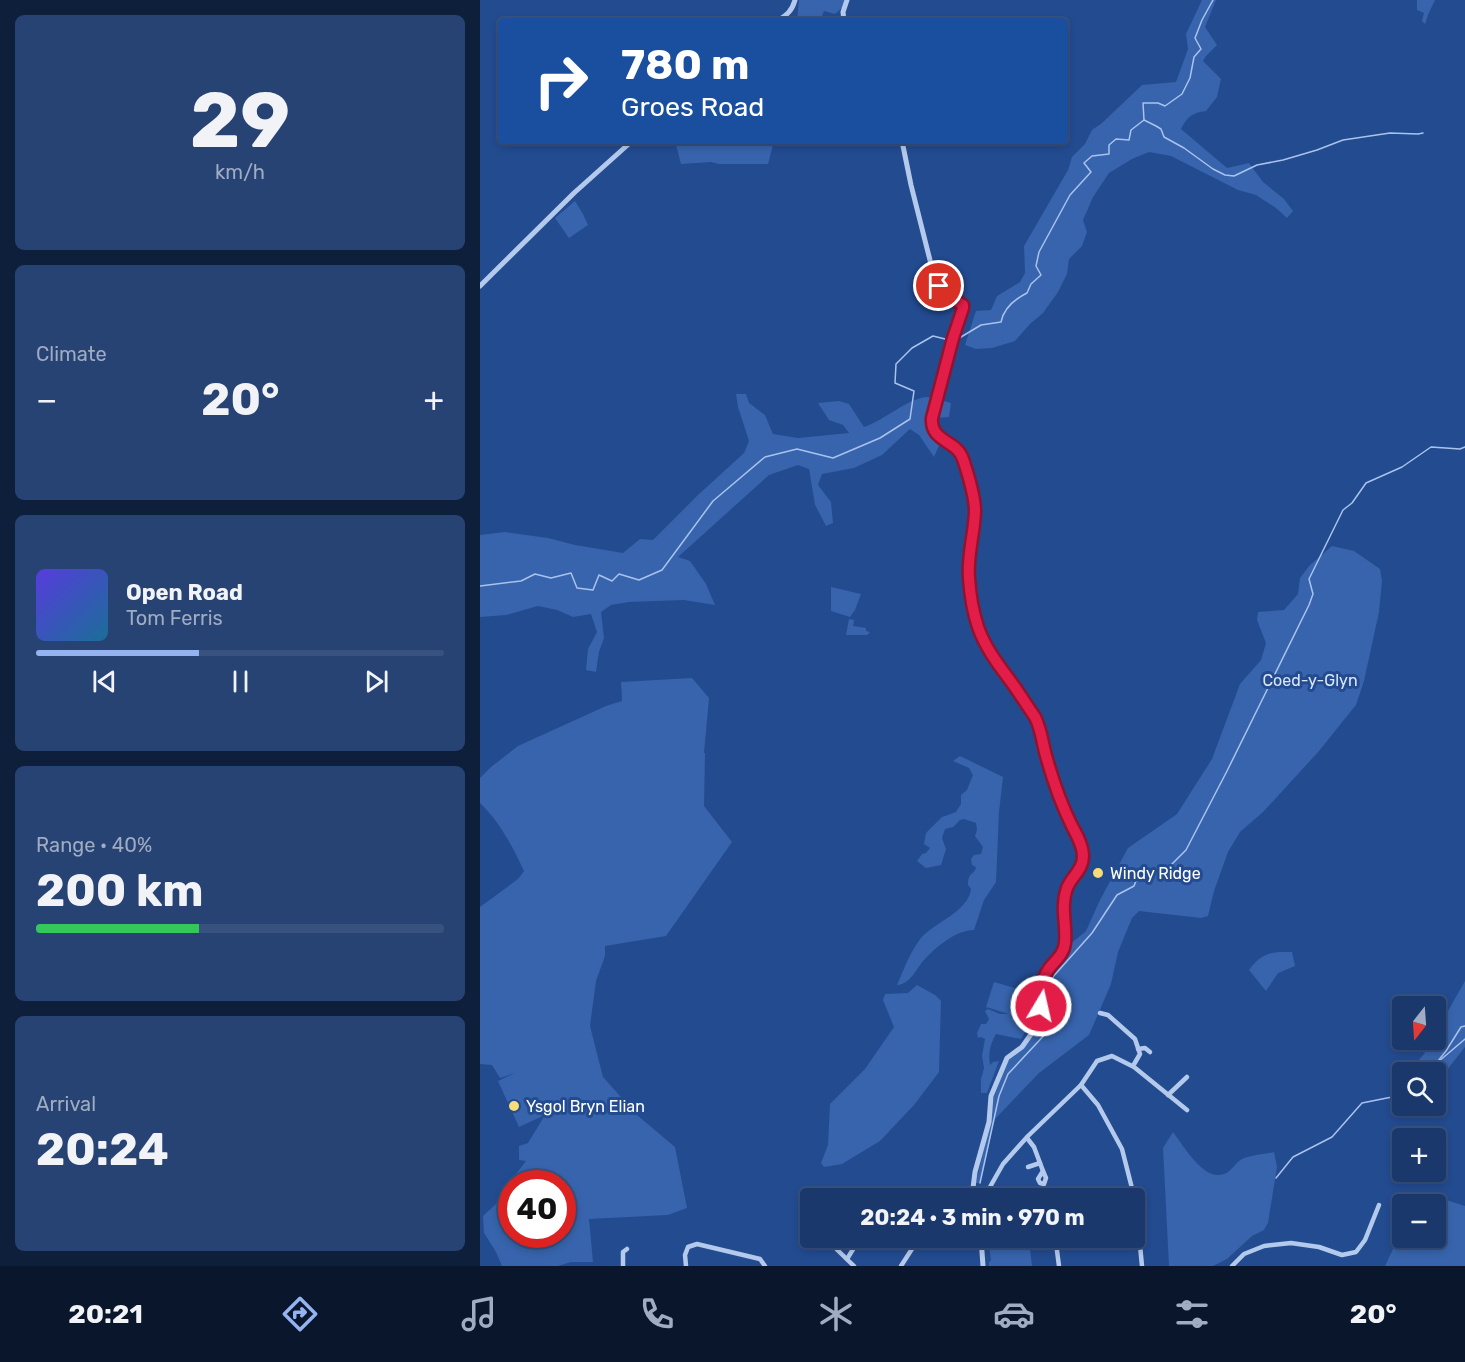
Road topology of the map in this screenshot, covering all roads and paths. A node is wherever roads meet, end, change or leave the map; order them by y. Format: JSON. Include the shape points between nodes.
{"nodes":[{"id":1,"x":795,"y":0,"type":"edge"},
{"id":2,"x":847,"y":0,"type":"edge"},
{"id":3,"x":782,"y":18,"type":"edge"},
{"id":4,"x":844,"y":18,"type":"edge"},
{"id":5,"x":629,"y":144,"type":"edge"},
{"id":6,"x":903,"y":144,"type":"edge"},
{"id":7,"x":480,"y":286,"type":"edge"},
{"id":8,"x":1100,"y":1013,"type":"dead end"},
{"id":9,"x":1138,"y":1049,"type":"junction"},
{"id":10,"x":1150,"y":1052,"type":"dead end"},
{"id":11,"x":1133,"y":1066,"type":"junction"},
{"id":12,"x":1187,"y":1077,"type":"dead end"},
{"id":13,"x":1081,"y":1085,"type":"junction"},
{"id":14,"x":1168,"y":1095,"type":"junction"},
{"id":15,"x":1187,"y":1110,"type":"dead end"},
{"id":16,"x":1027,"y":1138,"type":"junction"},
{"id":17,"x":1040,"y":1163,"type":"junction"},
{"id":18,"x":1028,"y":1167,"type":"dead end"},
{"id":19,"x":1043,"y":1172,"type":"dead end"},
{"id":20,"x":973,"y":1188,"type":"edge"},
{"id":21,"x":989,"y":1188,"type":"edge"},
{"id":22,"x":1379,"y":1205,"type":"dead end"},
{"id":23,"x":835,"y":1248,"type":"edge"},
{"id":24,"x":854,"y":1248,"type":"edge"},
{"id":25,"x":913,"y":1248,"type":"edge"},
{"id":26,"x":982,"y":1248,"type":"edge"},
{"id":27,"x":1057,"y":1248,"type":"edge"},
{"id":28,"x":627,"y":1249,"type":"dead end"},
{"id":29,"x":847,"y":1259,"type":"junction"},
{"id":30,"x":623,"y":1266,"type":"edge"},
{"id":31,"x":686,"y":1266,"type":"edge"},
{"id":32,"x":765,"y":1266,"type":"edge"},
{"id":33,"x":852,"y":1266,"type":"edge"},
{"id":34,"x":901,"y":1266,"type":"edge"},
{"id":35,"x":983,"y":1266,"type":"edge"},
{"id":36,"x":1059,"y":1266,"type":"edge"},
{"id":37,"x":1142,"y":1266,"type":"edge"},
{"id":38,"x":1232,"y":1266,"type":"edge"}],
"edges":[{"from":1,"to":3,"type":"street","via":[[792,10]]},
{"from":2,"to":4,"type":"street"},
{"from":5,"to":7,"type":"street"},
{"from":6,"to":20,"type":"street","via":[[935,279],[943,291],[963,305],[931,424],[938,436],[961,455],[973,498],[969,578],[975,614],[989,650],[1040,728],[1063,808],[1083,851],[1080,869],[1068,886],[1064,902],[1065,944],[1048,971],[1034,1030],[1022,1047],[1007,1058],[991,1096],[989,1122]]},
{"from":8,"to":9,"type":"street","via":[[1121,1023]]},
{"from":9,"to":10,"type":"street"},
{"from":9,"to":11,"type":"street","via":[[1140,1054]]},
{"from":11,"to":13,"type":"street","via":[[1112,1056],[1097,1061]]},
{"from":11,"to":14,"type":"street"},
{"from":12,"to":14,"type":"street"},
{"from":13,"to":16,"type":"street"},
{"from":13,"to":37,"type":"street","via":[[1098,1105],[1122,1149],[1136,1204]]},
{"from":14,"to":15,"type":"street"},
{"from":16,"to":17,"type":"street"},
{"from":16,"to":21,"type":"street","via":[[1003,1164]]},
{"from":17,"to":18,"type":"street"},
{"from":17,"to":19,"type":"street"},
{"from":22,"to":38,"type":"street","via":[[1356,1252],[1342,1255],[1291,1243],[1264,1245],[1244,1254]]},
{"from":23,"to":29,"type":"street"},
{"from":24,"to":29,"type":"street"},
{"from":25,"to":34,"type":"street"},
{"from":26,"to":35,"type":"street"},
{"from":27,"to":36,"type":"street"},
{"from":28,"to":30,"type":"street","via":[[622,1252]]},
{"from":29,"to":33,"type":"street"},
{"from":31,"to":32,"type":"street","via":[[688,1247],[697,1244],[760,1259]]}]}
